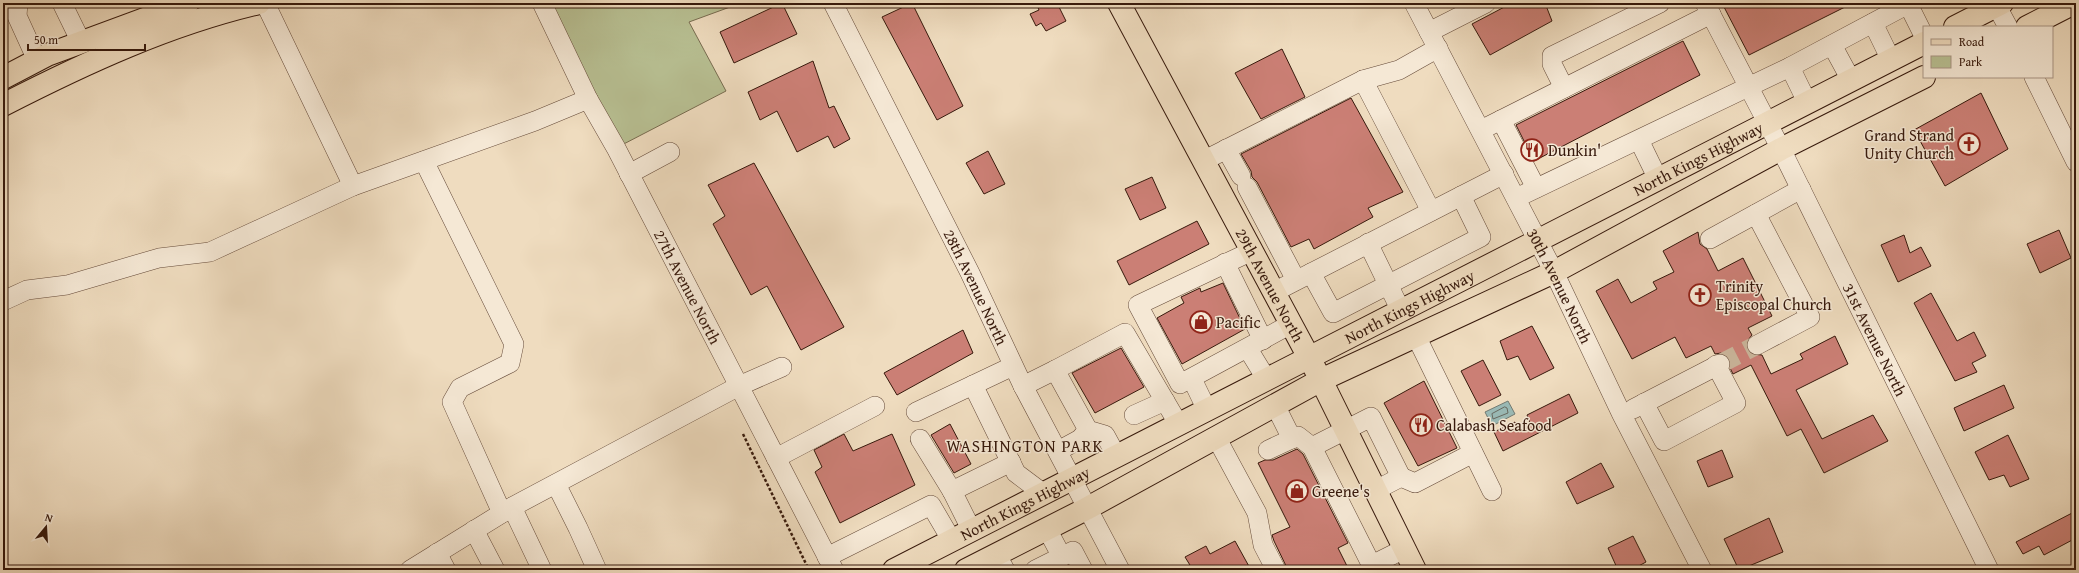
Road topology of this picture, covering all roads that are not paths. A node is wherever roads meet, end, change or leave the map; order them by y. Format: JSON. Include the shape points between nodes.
{"nodes":[{"id":1,"x":62,"y":3,"type":"edge"},
{"id":2,"x":188,"y":3,"type":"edge"},
{"id":3,"x":259,"y":3,"type":"edge"},
{"id":4,"x":265,"y":3,"type":"edge"},
{"id":5,"x":542,"y":3,"type":"edge"},
{"id":6,"x":833,"y":3,"type":"edge"},
{"id":7,"x":1119,"y":3,"type":"edge"},
{"id":8,"x":1414,"y":3,"type":"edge"},
{"id":9,"x":1486,"y":3,"type":"edge"},
{"id":10,"x":1660,"y":3,"type":"edge"},
{"id":11,"x":1909,"y":3,"type":"edge"},
{"id":12,"x":2074,"y":3,"type":"edge"},
{"id":13,"x":1998,"y":4,"type":"edge"},
{"id":14,"x":156,"y":8,"type":"edge"},
{"id":15,"x":1708,"y":8,"type":"edge"},
{"id":16,"x":13,"y":14,"type":"edge"},
{"id":17,"x":1873,"y":23,"type":"junction"},
{"id":18,"x":1957,"y":26,"type":"edge"},
{"id":19,"x":2008,"y":26,"type":"edge"},
{"id":20,"x":2029,"y":26,"type":"edge"},
{"id":21,"x":1429,"y":32,"type":"junction"},
{"id":22,"x":1923,"y":34,"type":"edge"},
{"id":23,"x":81,"y":42,"type":"junction"},
{"id":24,"x":1923,"y":44,"type":"edge"},
{"id":25,"x":1832,"y":45,"type":"junction"},
{"id":26,"x":1438,"y":48,"type":"junction"},
{"id":27,"x":37,"y":60,"type":"junction"},
{"id":28,"x":1890,"y":60,"type":"junction"},
{"id":29,"x":1790,"y":67,"type":"junction"},
{"id":30,"x":3,"y":78,"type":"edge"},
{"id":31,"x":1923,"y":78,"type":"edge"},
{"id":32,"x":2034,"y":78,"type":"edge"},
{"id":33,"x":1362,"y":80,"type":"junction"},
{"id":34,"x":1851,"y":80,"type":"junction"},
{"id":35,"x":1564,"y":88,"type":"junction"},
{"id":36,"x":1749,"y":88,"type":"junction"},
{"id":37,"x":588,"y":99,"type":"junction"},
{"id":38,"x":1807,"y":102,"type":"junction"},
{"id":39,"x":3,"y":106,"type":"edge"},
{"id":40,"x":1501,"y":120,"type":"junction"},
{"id":41,"x":1767,"y":123,"type":"junction"},
{"id":42,"x":1481,"y":130,"type":"junction"},
{"id":43,"x":1639,"y":140,"type":"junction"},
{"id":44,"x":1226,"y":149,"type":"junction"},
{"id":45,"x":1781,"y":149,"type":"junction"},
{"id":46,"x":670,"y":152,"type":"dead end"},
{"id":47,"x":1205,"y":160,"type":"junction"},
{"id":48,"x":424,"y":161,"type":"junction"},
{"id":49,"x":2076,"y":162,"type":"edge"},
{"id":50,"x":629,"y":174,"type":"junction"},
{"id":51,"x":1504,"y":174,"type":"junction"},
{"id":52,"x":1658,"y":179,"type":"junction"},
{"id":53,"x":353,"y":186,"type":"junction"},
{"id":54,"x":1536,"y":188,"type":"junction"},
{"id":55,"x":1800,"y":189,"type":"junction"},
{"id":56,"x":1461,"y":196,"type":"junction"},
{"id":57,"x":1516,"y":198,"type":"junction"},
{"id":58,"x":1431,"y":211,"type":"junction"},
{"id":59,"x":1756,"y":214,"type":"junction"},
{"id":60,"x":1710,"y":239,"type":"dead end"},
{"id":61,"x":1538,"y":241,"type":"junction"},
{"id":62,"x":1368,"y":243,"type":"junction"},
{"id":63,"x":1252,"y":251,"type":"junction"},
{"id":64,"x":1225,"y":263,"type":"junction"},
{"id":65,"x":1554,"y":272,"type":"junction"},
{"id":66,"x":1304,"y":276,"type":"junction"},
{"id":67,"x":1388,"y":284,"type":"junction"},
{"id":68,"x":1274,"y":292,"type":"junction"},
{"id":69,"x":3,"y":301,"type":"edge"},
{"id":70,"x":1401,"y":311,"type":"junction"},
{"id":71,"x":1291,"y":324,"type":"junction"},
{"id":72,"x":1416,"y":336,"type":"junction"},
{"id":73,"x":1256,"y":344,"type":"junction"},
{"id":74,"x":1757,"y":345,"type":"tunnel mouth"},
{"id":75,"x":1309,"y":358,"type":"junction"},
{"id":76,"x":1013,"y":366,"type":"junction"},
{"id":77,"x":782,"y":367,"type":"dead end"},
{"id":78,"x":1055,"y":370,"type":"junction"},
{"id":79,"x":1192,"y":379,"type":"junction"},
{"id":80,"x":1267,"y":380,"type":"junction"},
{"id":81,"x":1321,"y":380,"type":"junction"},
{"id":82,"x":973,"y":385,"type":"junction"},
{"id":83,"x":739,"y":386,"type":"junction"},
{"id":84,"x":1023,"y":386,"type":"junction"},
{"id":85,"x":1165,"y":401,"type":"junction"},
{"id":86,"x":1644,"y":403,"type":"junction"},
{"id":87,"x":1275,"y":405,"type":"junction"},
{"id":88,"x":875,"y":406,"type":"dead end"},
{"id":89,"x":1208,"y":410,"type":"junction"},
{"id":90,"x":916,"y":412,"type":"dead end"},
{"id":91,"x":1134,"y":415,"type":"dead end"},
{"id":92,"x":1622,"y":415,"type":"junction"},
{"id":93,"x":1179,"y":425,"type":"junction"},
{"id":94,"x":1345,"y":429,"type":"junction"},
{"id":95,"x":1088,"y":430,"type":"junction"},
{"id":96,"x":1216,"y":437,"type":"junction"},
{"id":97,"x":1292,"y":438,"type":"junction"},
{"id":98,"x":920,"y":439,"type":"dead end"},
{"id":99,"x":1312,"y":447,"type":"junction"},
{"id":100,"x":1058,"y":450,"type":"junction"},
{"id":101,"x":1268,"y":450,"type":"dead end"},
{"id":102,"x":1473,"y":453,"type":"junction"},
{"id":103,"x":1117,"y":456,"type":"junction"},
{"id":104,"x":776,"y":458,"type":"junction"},
{"id":105,"x":1011,"y":462,"type":"junction"},
{"id":106,"x":1401,"y":477,"type":"junction"},
{"id":107,"x":1072,"y":479,"type":"junction"},
{"id":108,"x":556,"y":484,"type":"junction"},
{"id":109,"x":1376,"y":490,"type":"junction"},
{"id":110,"x":952,"y":491,"type":"junction"},
{"id":111,"x":1492,"y":491,"type":"dead end"},
{"id":112,"x":1044,"y":494,"type":"junction"},
{"id":113,"x":1086,"y":509,"type":"junction"},
{"id":114,"x":507,"y":510,"type":"junction"},
{"id":115,"x":1047,"y":529,"type":"junction"},
{"id":116,"x":474,"y":530,"type":"junction"},
{"id":117,"x":972,"y":531,"type":"junction"},
{"id":118,"x":952,"y":541,"type":"junction"},
{"id":119,"x":1404,"y":549,"type":"junction"},
{"id":120,"x":437,"y":553,"type":"junction"},
{"id":121,"x":1062,"y":557,"type":"junction"},
{"id":122,"x":1001,"y":562,"type":"edge"},
{"id":123,"x":830,"y":563,"type":"edge"},
{"id":124,"x":1373,"y":568,"type":"edge"},
{"id":125,"x":410,"y":570,"type":"edge"},
{"id":126,"x":446,"y":570,"type":"edge"},
{"id":127,"x":496,"y":570,"type":"edge"},
{"id":128,"x":542,"y":570,"type":"edge"},
{"id":129,"x":597,"y":570,"type":"edge"},
{"id":130,"x":894,"y":570,"type":"edge"},
{"id":131,"x":966,"y":570,"type":"edge"},
{"id":132,"x":1036,"y":570,"type":"edge"},
{"id":133,"x":1082,"y":570,"type":"edge"},
{"id":134,"x":1120,"y":570,"type":"edge"},
{"id":135,"x":1276,"y":570,"type":"edge"},
{"id":136,"x":1415,"y":570,"type":"edge"},
{"id":137,"x":1702,"y":570,"type":"edge"},
{"id":138,"x":1989,"y":570,"type":"edge"}],
"edges":[{"from":1,"to":23,"type":"street"},
{"from":2,"to":14,"type":"main road"},
{"from":3,"to":39,"type":"main road","via":[[169,30],[73,69]]},
{"from":4,"to":53,"type":"street"},
{"from":5,"to":37,"type":"street","name":"27th Avenue North"},
{"from":6,"to":76,"type":"street","name":"28th Avenue North","via":[[970,273]]},
{"from":7,"to":47,"type":"main road","name":"29th Avenue North"},
{"from":8,"to":21,"type":"street","name":"30th Avenue North"},
{"from":9,"to":21,"type":"street"},
{"from":10,"to":35,"type":"street","via":[[1552,56],[1552,64]]},
{"from":11,"to":17,"type":"street"},
{"from":11,"to":22,"type":"street"},
{"from":12,"to":20,"type":"main road"},
{"from":13,"to":18,"type":"main road"},
{"from":13,"to":19,"type":"street"},
{"from":14,"to":23,"type":"main road"},
{"from":15,"to":35,"type":"street"},
{"from":15,"to":36,"type":"street","name":"31st Avenue North"},
{"from":16,"to":27,"type":"street"},
{"from":17,"to":25,"type":"street"},
{"from":17,"to":28,"type":"street"},
{"from":21,"to":26,"type":"street","name":"30th Avenue North"},
{"from":23,"to":27,"type":"main road"},
{"from":24,"to":28,"type":"main road","name":"North Kings Highway"},
{"from":25,"to":29,"type":"street"},
{"from":25,"to":34,"type":"street"},
{"from":26,"to":33,"type":"street","via":[[1399,70]]},
{"from":26,"to":42,"type":"street","name":"30th Avenue North"},
{"from":27,"to":30,"type":"main road"},
{"from":28,"to":34,"type":"main road","name":"North Kings Highway"},
{"from":29,"to":36,"type":"street"},
{"from":29,"to":38,"type":"street"},
{"from":31,"to":45,"type":"main road","name":"North Kings Highway"},
{"from":32,"to":49,"type":"street"},
{"from":33,"to":44,"type":"street"},
{"from":33,"to":58,"type":"street"},
{"from":34,"to":38,"type":"main road","name":"North Kings Highway"},
{"from":35,"to":40,"type":"street"},
{"from":36,"to":41,"type":"street","name":"31st Avenue North"},
{"from":36,"to":43,"type":"street"},
{"from":37,"to":48,"type":"street"},
{"from":37,"to":50,"type":"street","name":"27th Avenue North"},
{"from":38,"to":41,"type":"main road","name":"North Kings Highway"},
{"from":40,"to":42,"type":"street"},
{"from":40,"to":54,"type":"street"},
{"from":41,"to":45,"type":"street","name":"31st Avenue North"},
{"from":41,"to":52,"type":"main road","name":"North Kings Highway"},
{"from":42,"to":51,"type":"street","name":"30th Avenue North"},
{"from":43,"to":52,"type":"street"},
{"from":43,"to":54,"type":"street"},
{"from":44,"to":47,"type":"street"},
{"from":44,"to":66,"type":"street"},
{"from":45,"to":55,"type":"street","name":"31st Avenue North"},
{"from":45,"to":65,"type":"main road","name":"North Kings Highway"},
{"from":46,"to":50,"type":"street"},
{"from":47,"to":63,"type":"main road","name":"29th Avenue North"},
{"from":48,"to":53,"type":"street"},
{"from":48,"to":114,"type":"street","via":[[514,344],[510,363],[460,388],[452,402]]},
{"from":50,"to":83,"type":"street","name":"27th Avenue North"},
{"from":51,"to":56,"type":"street"},
{"from":51,"to":57,"type":"street","name":"30th Avenue North"},
{"from":52,"to":61,"type":"main road","name":"North Kings Highway"},
{"from":53,"to":69,"type":"street","via":[[210,252],[158,258],[67,285],[27,290]]},
{"from":54,"to":57,"type":"street"},
{"from":55,"to":59,"type":"street"},
{"from":55,"to":138,"type":"street","name":"31st Avenue North"},
{"from":56,"to":58,"type":"street"},
{"from":56,"to":67,"type":"street","via":[[1481,237]]},
{"from":57,"to":61,"type":"street","name":"30th Avenue North"},
{"from":58,"to":62,"type":"street"},
{"from":59,"to":60,"type":"street"},
{"from":59,"to":74,"type":"street","via":[[1810,317]]},
{"from":61,"to":65,"type":"street","name":"30th Avenue North"},
{"from":61,"to":70,"type":"main road","name":"North Kings Highway"},
{"from":62,"to":66,"type":"street"},
{"from":62,"to":67,"type":"street"},
{"from":63,"to":64,"type":"street"},
{"from":63,"to":68,"type":"main road","name":"29th Avenue North"},
{"from":64,"to":73,"type":"street"},
{"from":64,"to":79,"type":"street","via":[[1138,304],[1180,384]]},
{"from":65,"to":72,"type":"main road","name":"North Kings Highway"},
{"from":65,"to":92,"type":"street","name":"30th Avenue North"},
{"from":66,"to":67,"type":"street","via":[[1333,312]]},
{"from":66,"to":68,"type":"street"},
{"from":67,"to":70,"type":"street"},
{"from":68,"to":71,"type":"main road","name":"29th Avenue North"},
{"from":70,"to":75,"type":"main road","name":"North Kings Highway"},
{"from":71,"to":73,"type":"street"},
{"from":71,"to":75,"type":"main road","name":"29th Avenue North"},
{"from":72,"to":81,"type":"main road","name":"North Kings Highway"},
{"from":72,"to":102,"type":"street"},
{"from":73,"to":79,"type":"street"},
{"from":73,"to":80,"type":"street"},
{"from":75,"to":80,"type":"main road","name":"North Kings Highway"},
{"from":75,"to":81,"type":"main road","name":"29th Avenue North"},
{"from":76,"to":82,"type":"street"},
{"from":76,"to":84,"type":"street","name":"28th Avenue North"},
{"from":77,"to":83,"type":"street"},
{"from":78,"to":84,"type":"street"},
{"from":78,"to":85,"type":"street","via":[[1125,333]]},
{"from":78,"to":95,"type":"street"},
{"from":79,"to":89,"type":"street"},
{"from":80,"to":89,"type":"main road","name":"North Kings Highway"},
{"from":81,"to":87,"type":"main road","name":"North Kings Highway"},
{"from":81,"to":94,"type":"main road","name":"29th Avenue North"},
{"from":82,"to":90,"type":"street"},
{"from":82,"to":105,"type":"street"},
{"from":83,"to":104,"type":"street","name":"27th Avenue North"},
{"from":83,"to":108,"type":"street"},
{"from":84,"to":100,"type":"street","name":"28th Avenue North"},
{"from":85,"to":91,"type":"street"},
{"from":85,"to":93,"type":"street"},
{"from":86,"to":86,"type":"street","via":[[1664,441],[1736,403],[1718,365]]},
{"from":86,"to":92,"type":"street"},
{"from":87,"to":96,"type":"main road","name":"North Kings Highway"},
{"from":87,"to":97,"type":"street"},
{"from":88,"to":104,"type":"street"},
{"from":89,"to":93,"type":"main road","name":"North Kings Highway"},
{"from":92,"to":137,"type":"street","name":"30th Avenue North"},
{"from":93,"to":103,"type":"main road","name":"North Kings Highway"},
{"from":94,"to":99,"type":"street"},
{"from":94,"to":106,"type":"street","via":[[1371,416]]},
{"from":94,"to":109,"type":"main road","name":"29th Avenue North"},
{"from":95,"to":100,"type":"street","via":[[1080,439]]},
{"from":95,"to":103,"type":"street","via":[[1105,435]]},
{"from":96,"to":113,"type":"main road","name":"North Kings Highway"},
{"from":96,"to":135,"type":"street","via":[[1257,513],[1263,545]]},
{"from":97,"to":99,"type":"street","via":[[1298,436]]},
{"from":97,"to":101,"type":"street"},
{"from":98,"to":110,"type":"street"},
{"from":99,"to":124,"type":"street"},
{"from":100,"to":107,"type":"street","name":"28th Avenue North"},
{"from":102,"to":106,"type":"street","via":[[1415,483]]},
{"from":102,"to":111,"type":"street"},
{"from":103,"to":107,"type":"main road","name":"North Kings Highway"},
{"from":104,"to":123,"type":"street","name":"27th Avenue North"},
{"from":105,"to":110,"type":"street"},
{"from":105,"to":112,"type":"street","via":[[1016,473]]},
{"from":106,"to":109,"type":"street"},
{"from":107,"to":112,"type":"main road","name":"North Kings Highway"},
{"from":107,"to":113,"type":"street","name":"28th Avenue North"},
{"from":108,"to":114,"type":"street"},
{"from":108,"to":129,"type":"street"},
{"from":109,"to":119,"type":"main road","name":"29th Avenue North"},
{"from":110,"to":117,"type":"street"},
{"from":112,"to":117,"type":"main road","name":"North Kings Highway"},
{"from":113,"to":115,"type":"main road","name":"North Kings Highway"},
{"from":113,"to":134,"type":"street","name":"28th Avenue North"},
{"from":114,"to":116,"type":"street"},
{"from":114,"to":128,"type":"street"},
{"from":115,"to":121,"type":"street"},
{"from":115,"to":122,"type":"main road","name":"North Kings Highway"},
{"from":116,"to":120,"type":"street"},
{"from":116,"to":127,"type":"street"},
{"from":117,"to":118,"type":"main road","name":"North Kings Highway"},
{"from":118,"to":123,"type":"street","via":[[931,505]]},
{"from":118,"to":130,"type":"main road","name":"North Kings Highway"},
{"from":119,"to":124,"type":"street"},
{"from":119,"to":136,"type":"main road","name":"29th Avenue North"},
{"from":120,"to":125,"type":"street"},
{"from":120,"to":126,"type":"street"},
{"from":121,"to":132,"type":"street"},
{"from":121,"to":133,"type":"street","via":[[1072,552]]},
{"from":122,"to":131,"type":"main road","name":"North Kings Highway"}]}
